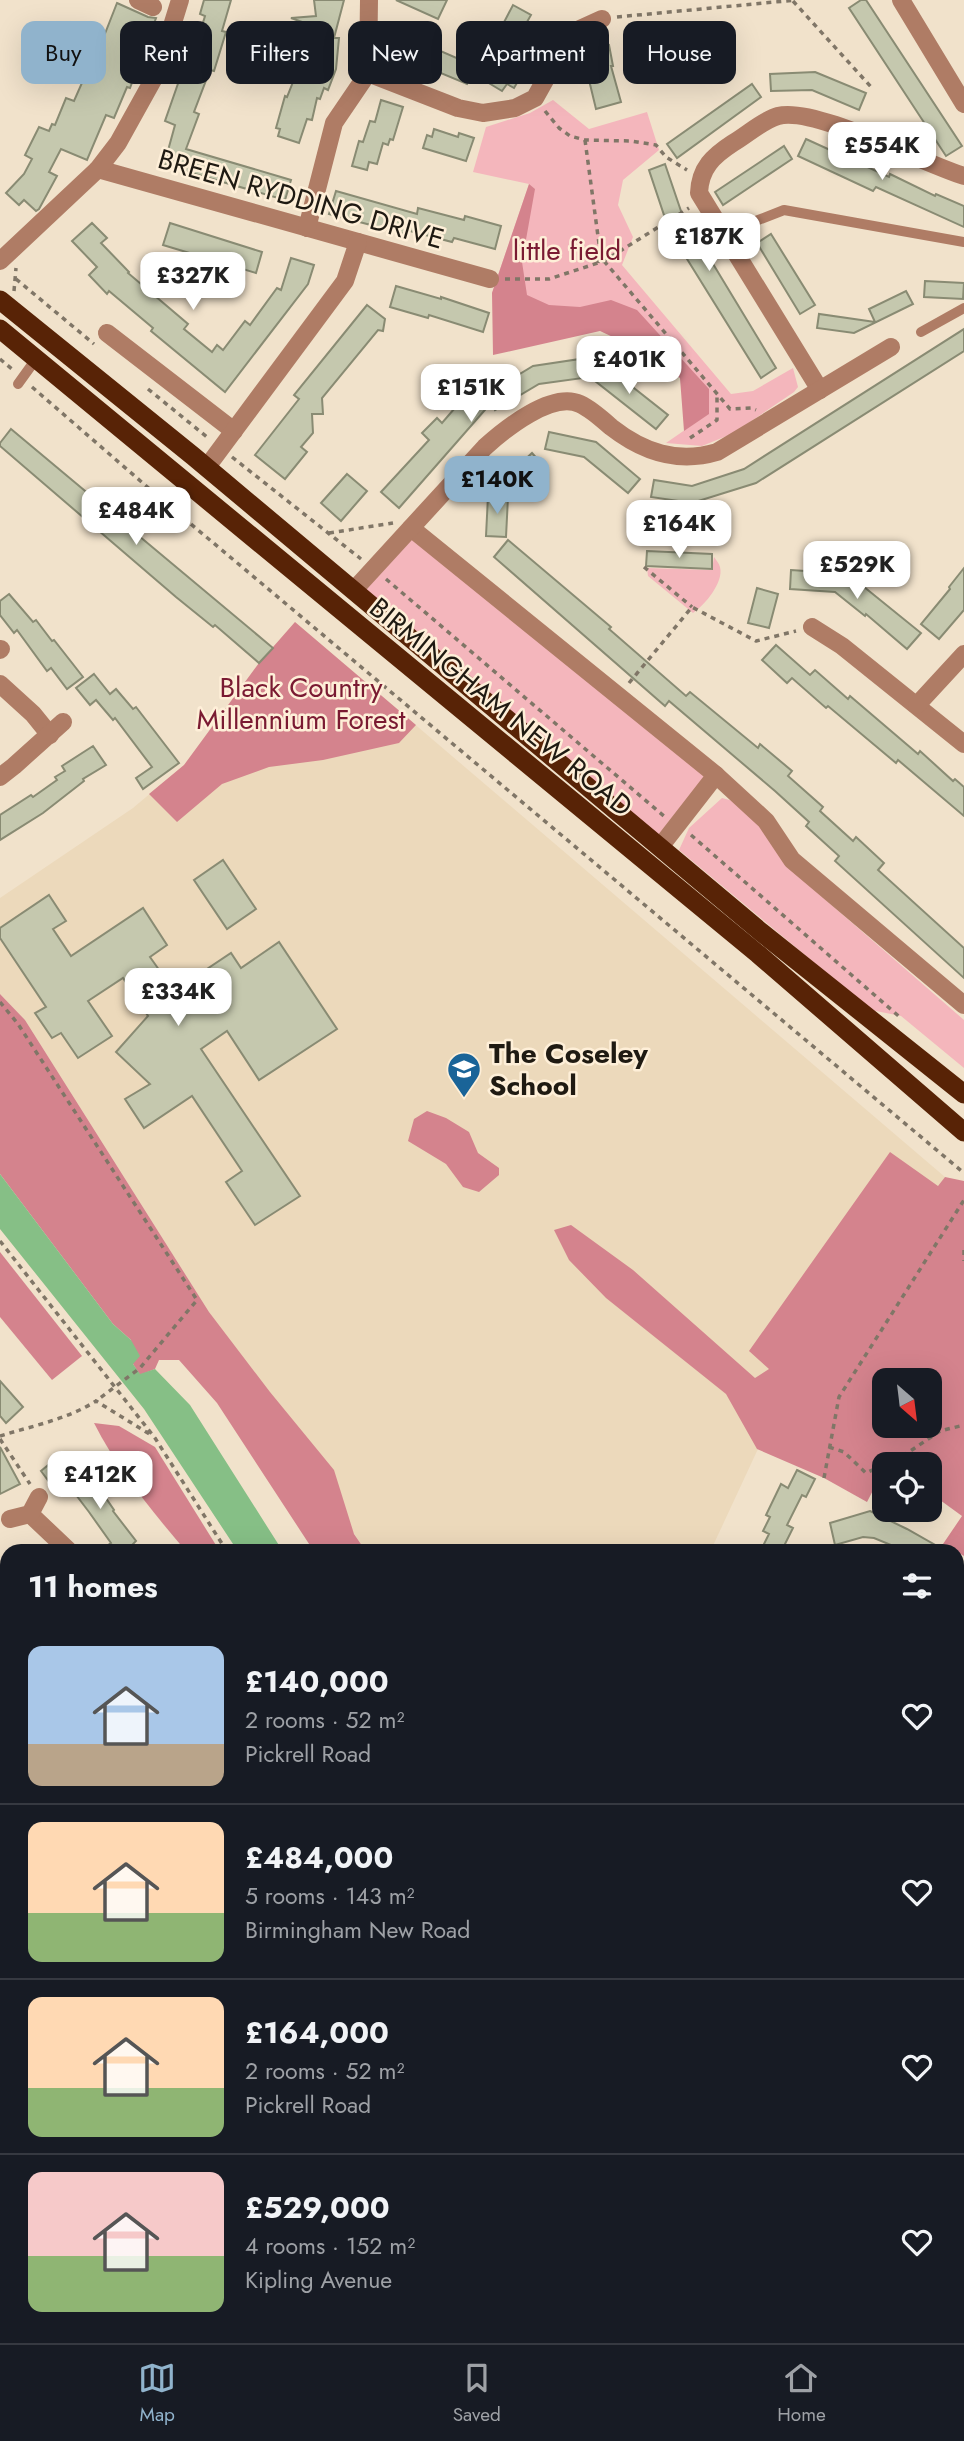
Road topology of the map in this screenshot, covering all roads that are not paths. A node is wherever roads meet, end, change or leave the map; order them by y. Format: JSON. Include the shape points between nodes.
{"nodes":[{"id":1,"x":180,"y":0,"type":"edge"},
{"id":2,"x":369,"y":0,"type":"edge"},
{"id":3,"x":901,"y":0,"type":"edge"},
{"id":4,"x":602,"y":19,"type":"road end"},
{"id":5,"x":369,"y":21,"type":"edge"},
{"id":6,"x":361,"y":84,"type":"edge"},
{"id":7,"x":397,"y":84,"type":"edge"},
{"id":8,"x":964,"y":104,"type":"edge"},
{"id":9,"x":98,"y":169,"type":"junction"},
{"id":10,"x":964,"y":176,"type":"edge"},
{"id":11,"x":753,"y":222,"type":"dead end"},
{"id":12,"x":307,"y":228,"type":"junction"},
{"id":13,"x":358,"y":242,"type":"junction"},
{"id":14,"x":964,"y":242,"type":"edge"},
{"id":15,"x":4,"y":257,"type":"edge"},
{"id":16,"x":490,"y":279,"type":"road end"},
{"id":17,"x":2,"y":302,"type":"edge"},
{"id":18,"x":964,"y":308,"type":"edge"},
{"id":19,"x":0,"y":329,"type":"edge"},
{"id":20,"x":920,"y":332,"type":"dead end"},
{"id":21,"x":107,"y":333,"type":"dead end"},
{"id":22,"x":891,"y":347,"type":"dead end"},
{"id":23,"x":36,"y":359,"type":"junction"},
{"id":24,"x":20,"y":381,"type":"road end"},
{"id":25,"x":820,"y":390,"type":"junction"},
{"id":26,"x":234,"y":431,"type":"junction"},
{"id":27,"x":207,"y":467,"type":"junction"},
{"id":28,"x":190,"y":488,"type":"junction"},
{"id":29,"x":411,"y":528,"type":"junction"},
{"id":30,"x":354,"y":590,"type":"junction"},
{"id":31,"x":338,"y":609,"type":"junction"},
{"id":32,"x":812,"y":627,"type":"road end"},
{"id":33,"x":964,"y":653,"type":"edge"},
{"id":34,"x":0,"y":684,"type":"edge"},
{"id":35,"x":918,"y":705,"type":"junction"},
{"id":36,"x":63,"y":722,"type":"dead end"},
{"id":37,"x":50,"y":735,"type":"junction"},
{"id":38,"x":964,"y":744,"type":"edge"},
{"id":39,"x":716,"y":775,"type":"junction"},
{"id":40,"x":0,"y":777,"type":"edge"},
{"id":41,"x":660,"y":847,"type":"junction"},
{"id":42,"x":964,"y":1005,"type":"edge"},
{"id":43,"x":964,"y":1094,"type":"edge"},
{"id":44,"x":964,"y":1132,"type":"edge"},
{"id":45,"x":39,"y":1497,"type":"road end"},
{"id":46,"x":30,"y":1514,"type":"junction"},
{"id":47,"x":10,"y":1519,"type":"dead end"},
{"id":48,"x":62,"y":1544,"type":"edge"}],
"edges":[{"from":1,"to":9,"type":"street","via":[[158,71]]},
{"from":2,"to":5,"type":"street"},
{"from":3,"to":8,"type":"street"},
{"from":4,"to":7,"type":"street","via":[[580,29],[564,46],[535,98],[515,108],[483,113]]},
{"from":6,"to":12,"type":"street","via":[[334,123]]},
{"from":9,"to":12,"type":"street","name":"BREEN RYDDING DRIVE"},
{"from":9,"to":15,"type":"street"},
{"from":10,"to":25,"type":"street","via":[[796,113],[776,116],[715,155],[701,176],[699,193]]},
{"from":11,"to":14,"type":"lane","via":[[784,210]]},
{"from":12,"to":13,"type":"street","name":"BREEN RYDDING DRIVE"},
{"from":13,"to":16,"type":"street","name":"BREEN RYDDING DRIVE"},
{"from":13,"to":26,"type":"street","via":[[345,281]]},
{"from":17,"to":27,"type":"highway","name":"BIRMINGHAM NEW ROAD"},
{"from":18,"to":20,"type":"lane"},
{"from":19,"to":23,"type":"highway","name":"BIRMINGHAM NEW ROAD"},
{"from":21,"to":26,"type":"street"},
{"from":22,"to":25,"type":"street"},
{"from":23,"to":24,"type":"lane"},
{"from":23,"to":28,"type":"highway","name":"BIRMINGHAM NEW ROAD"},
{"from":25,"to":29,"type":"street","via":[[701,457],[666,454],[631,442],[579,403],[563,402],[507,427]]},
{"from":26,"to":27,"type":"street"},
{"from":27,"to":28,"type":"highway"},
{"from":27,"to":30,"type":"highway","name":"BIRMINGHAM NEW ROAD"},
{"from":28,"to":31,"type":"highway","name":"BIRMINGHAM NEW ROAD"},
{"from":29,"to":30,"type":"street"},
{"from":29,"to":39,"type":"street"},
{"from":30,"to":31,"type":"highway"},
{"from":30,"to":41,"type":"highway","name":"BIRMINGHAM NEW ROAD"},
{"from":31,"to":44,"type":"highway","name":"BIRMINGHAM NEW ROAD","via":[[758,954]]},
{"from":32,"to":35,"type":"street"},
{"from":33,"to":35,"type":"street"},
{"from":34,"to":37,"type":"street"},
{"from":35,"to":38,"type":"street"},
{"from":36,"to":37,"type":"street"},
{"from":37,"to":40,"type":"street"},
{"from":39,"to":41,"type":"street"},
{"from":39,"to":42,"type":"street","via":[[766,821],[792,860]]},
{"from":41,"to":43,"type":"highway","name":"BIRMINGHAM NEW ROAD"},
{"from":45,"to":46,"type":"street"},
{"from":46,"to":47,"type":"street"},
{"from":46,"to":48,"type":"street"}]}
